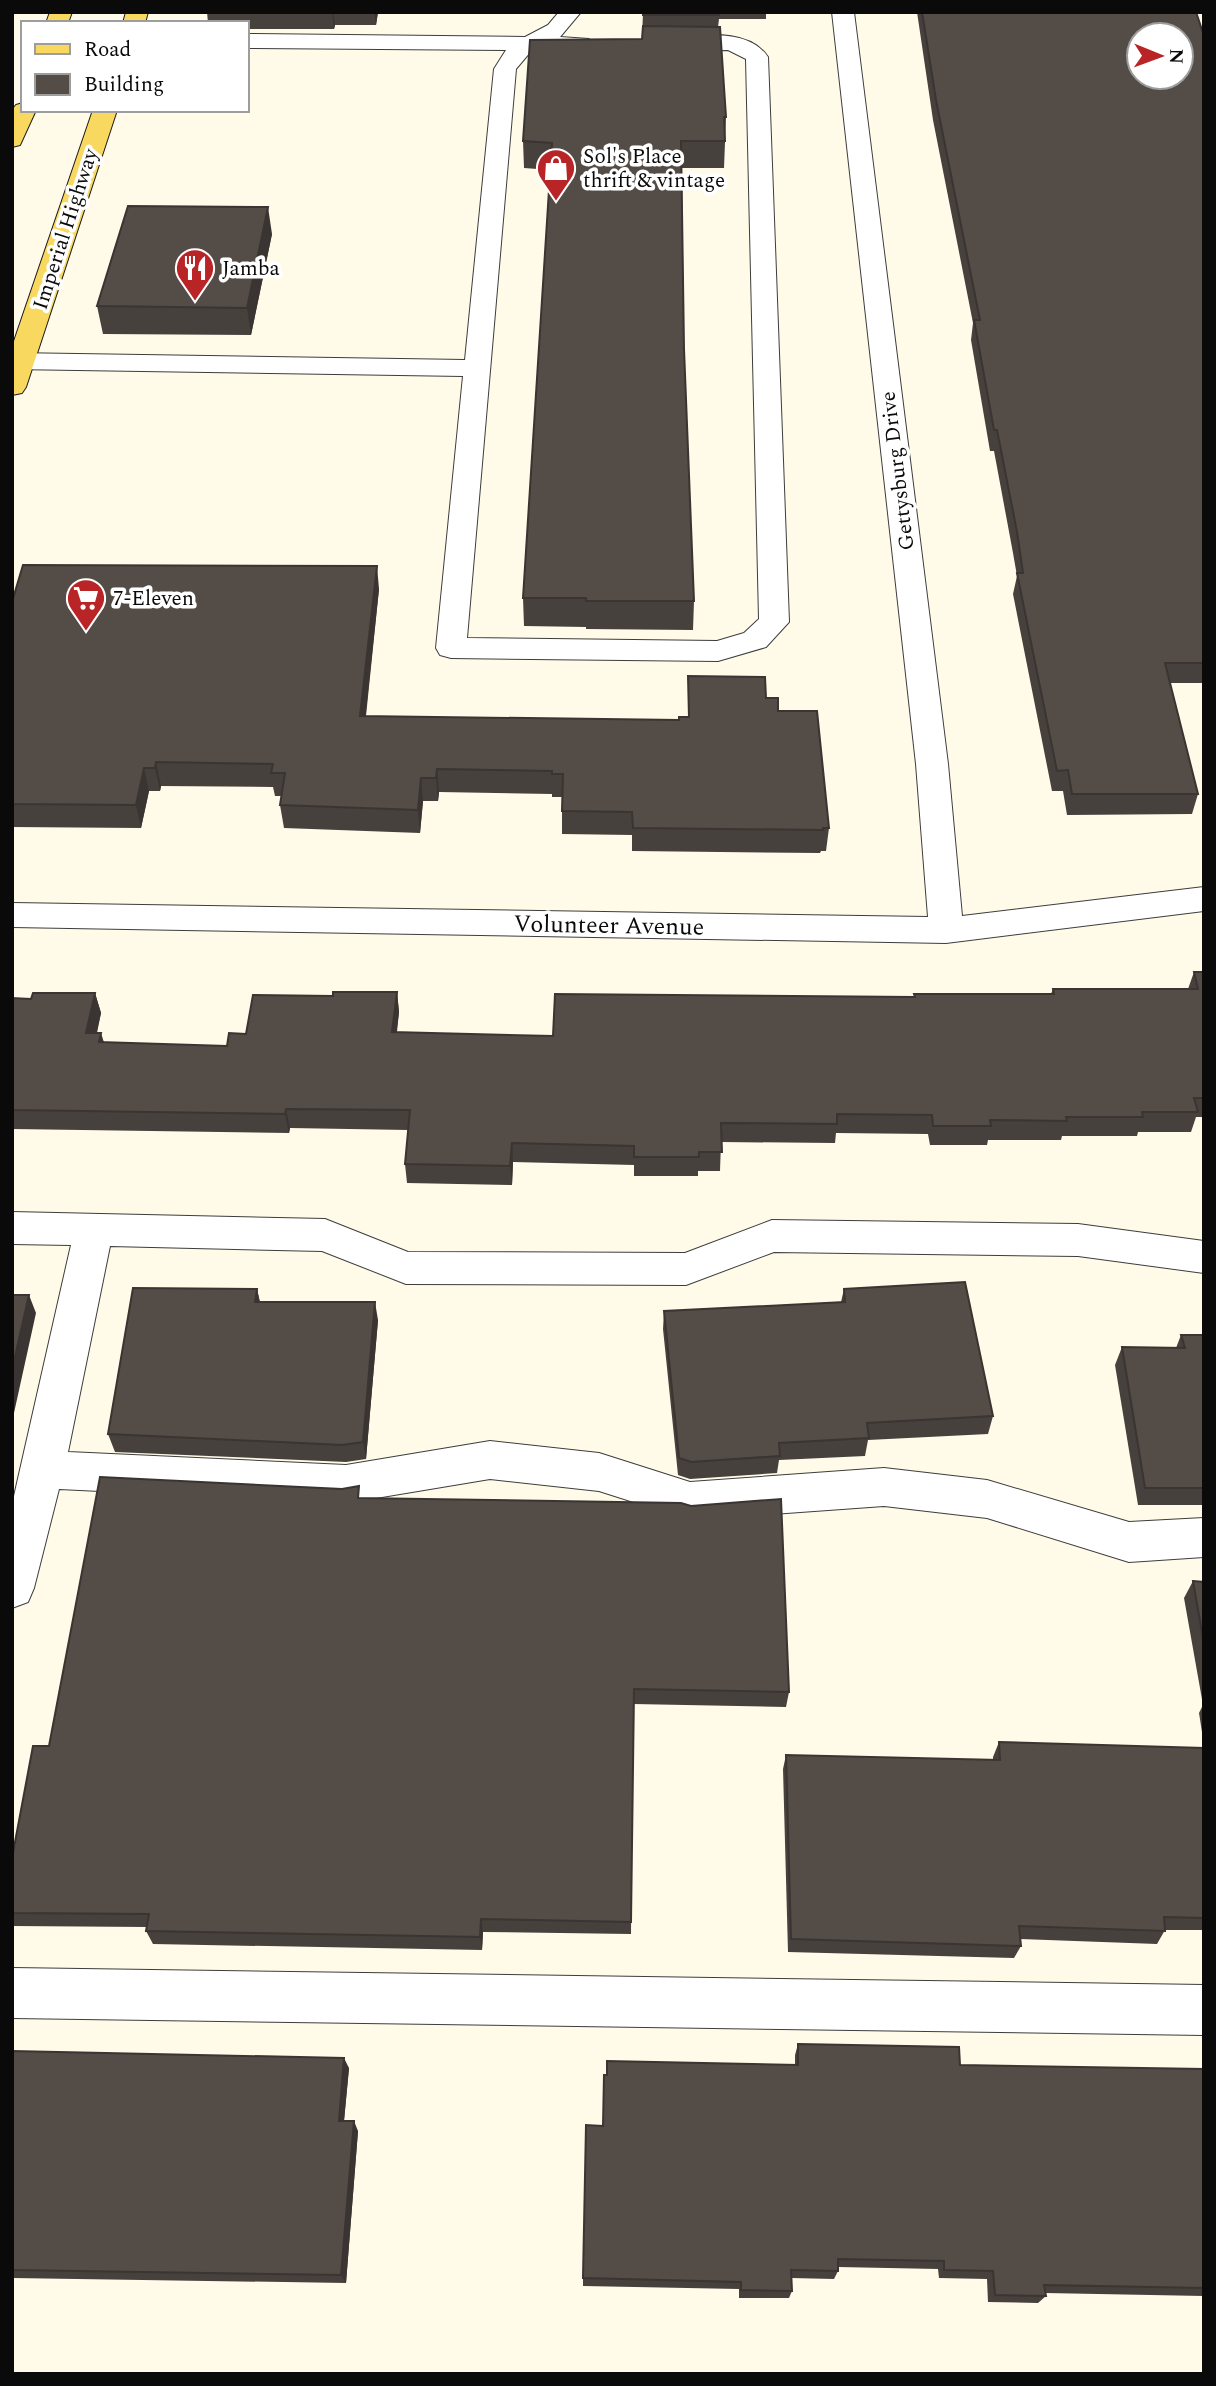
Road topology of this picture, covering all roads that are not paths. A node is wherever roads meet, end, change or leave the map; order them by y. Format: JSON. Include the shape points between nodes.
{"nodes":[{"id":1,"x":570,"y":12,"type":"edge"},
{"id":2,"x":843,"y":12,"type":"edge"},
{"id":3,"x":248,"y":41,"type":"edge"},
{"id":4,"x":525,"y":44,"type":"junction"},
{"id":5,"x":608,"y":44,"type":"edge"},
{"id":6,"x":649,"y":44,"type":"edge"},
{"id":7,"x":23,"y":112,"type":"edge"},
{"id":8,"x":104,"y":112,"type":"edge"},
{"id":9,"x":12,"y":140,"type":"edge"},
{"id":10,"x":477,"y":368,"type":"junction"},
{"id":11,"x":15,"y":370,"type":"edge"},
{"id":12,"x":1204,"y":899,"type":"edge"},
{"id":13,"x":12,"y":915,"type":"edge"},
{"id":14,"x":946,"y":930,"type":"junction"},
{"id":15,"x":12,"y":1228,"type":"edge"},
{"id":16,"x":94,"y":1229,"type":"junction"},
{"id":17,"x":1204,"y":1257,"type":"edge"},
{"id":18,"x":43,"y":1470,"type":"junction"},
{"id":19,"x":1204,"y":1537,"type":"edge"},
{"id":20,"x":12,"y":1588,"type":"edge"},
{"id":21,"x":12,"y":1993,"type":"edge"},
{"id":22,"x":1204,"y":2010,"type":"edge"}],
"edges":[{"from":1,"to":4,"type":"street","via":[[556,30]]},
{"from":2,"to":14,"type":"street","name":"Gettysburg Drive","via":[[932,764]]},
{"from":3,"to":4,"type":"street"},
{"from":4,"to":5,"type":"street"},
{"from":4,"to":10,"type":"street","via":[[505,69]]},
{"from":6,"to":10,"type":"street","via":[[732,44],[748,47],[757,57],[774,622],[755,640],[718,652],[451,649]]},
{"from":7,"to":9,"type":"main road"},
{"from":8,"to":11,"type":"main road","name":"Imperial Highway"},
{"from":10,"to":11,"type":"street"},
{"from":12,"to":14,"type":"street","name":"Volunteer Avenue"},
{"from":13,"to":14,"type":"street","name":"Volunteer Avenue"},
{"from":15,"to":16,"type":"street"},
{"from":16,"to":17,"type":"street","via":[[326,1235],[406,1268],[686,1269],[772,1236],[1078,1240]]},
{"from":16,"to":18,"type":"street"},
{"from":18,"to":19,"type":"street","via":[[346,1484],[490,1460],[599,1472],[690,1501],[884,1487],[987,1499],[1129,1542]]},
{"from":18,"to":20,"type":"street"},
{"from":21,"to":22,"type":"street"}]}
